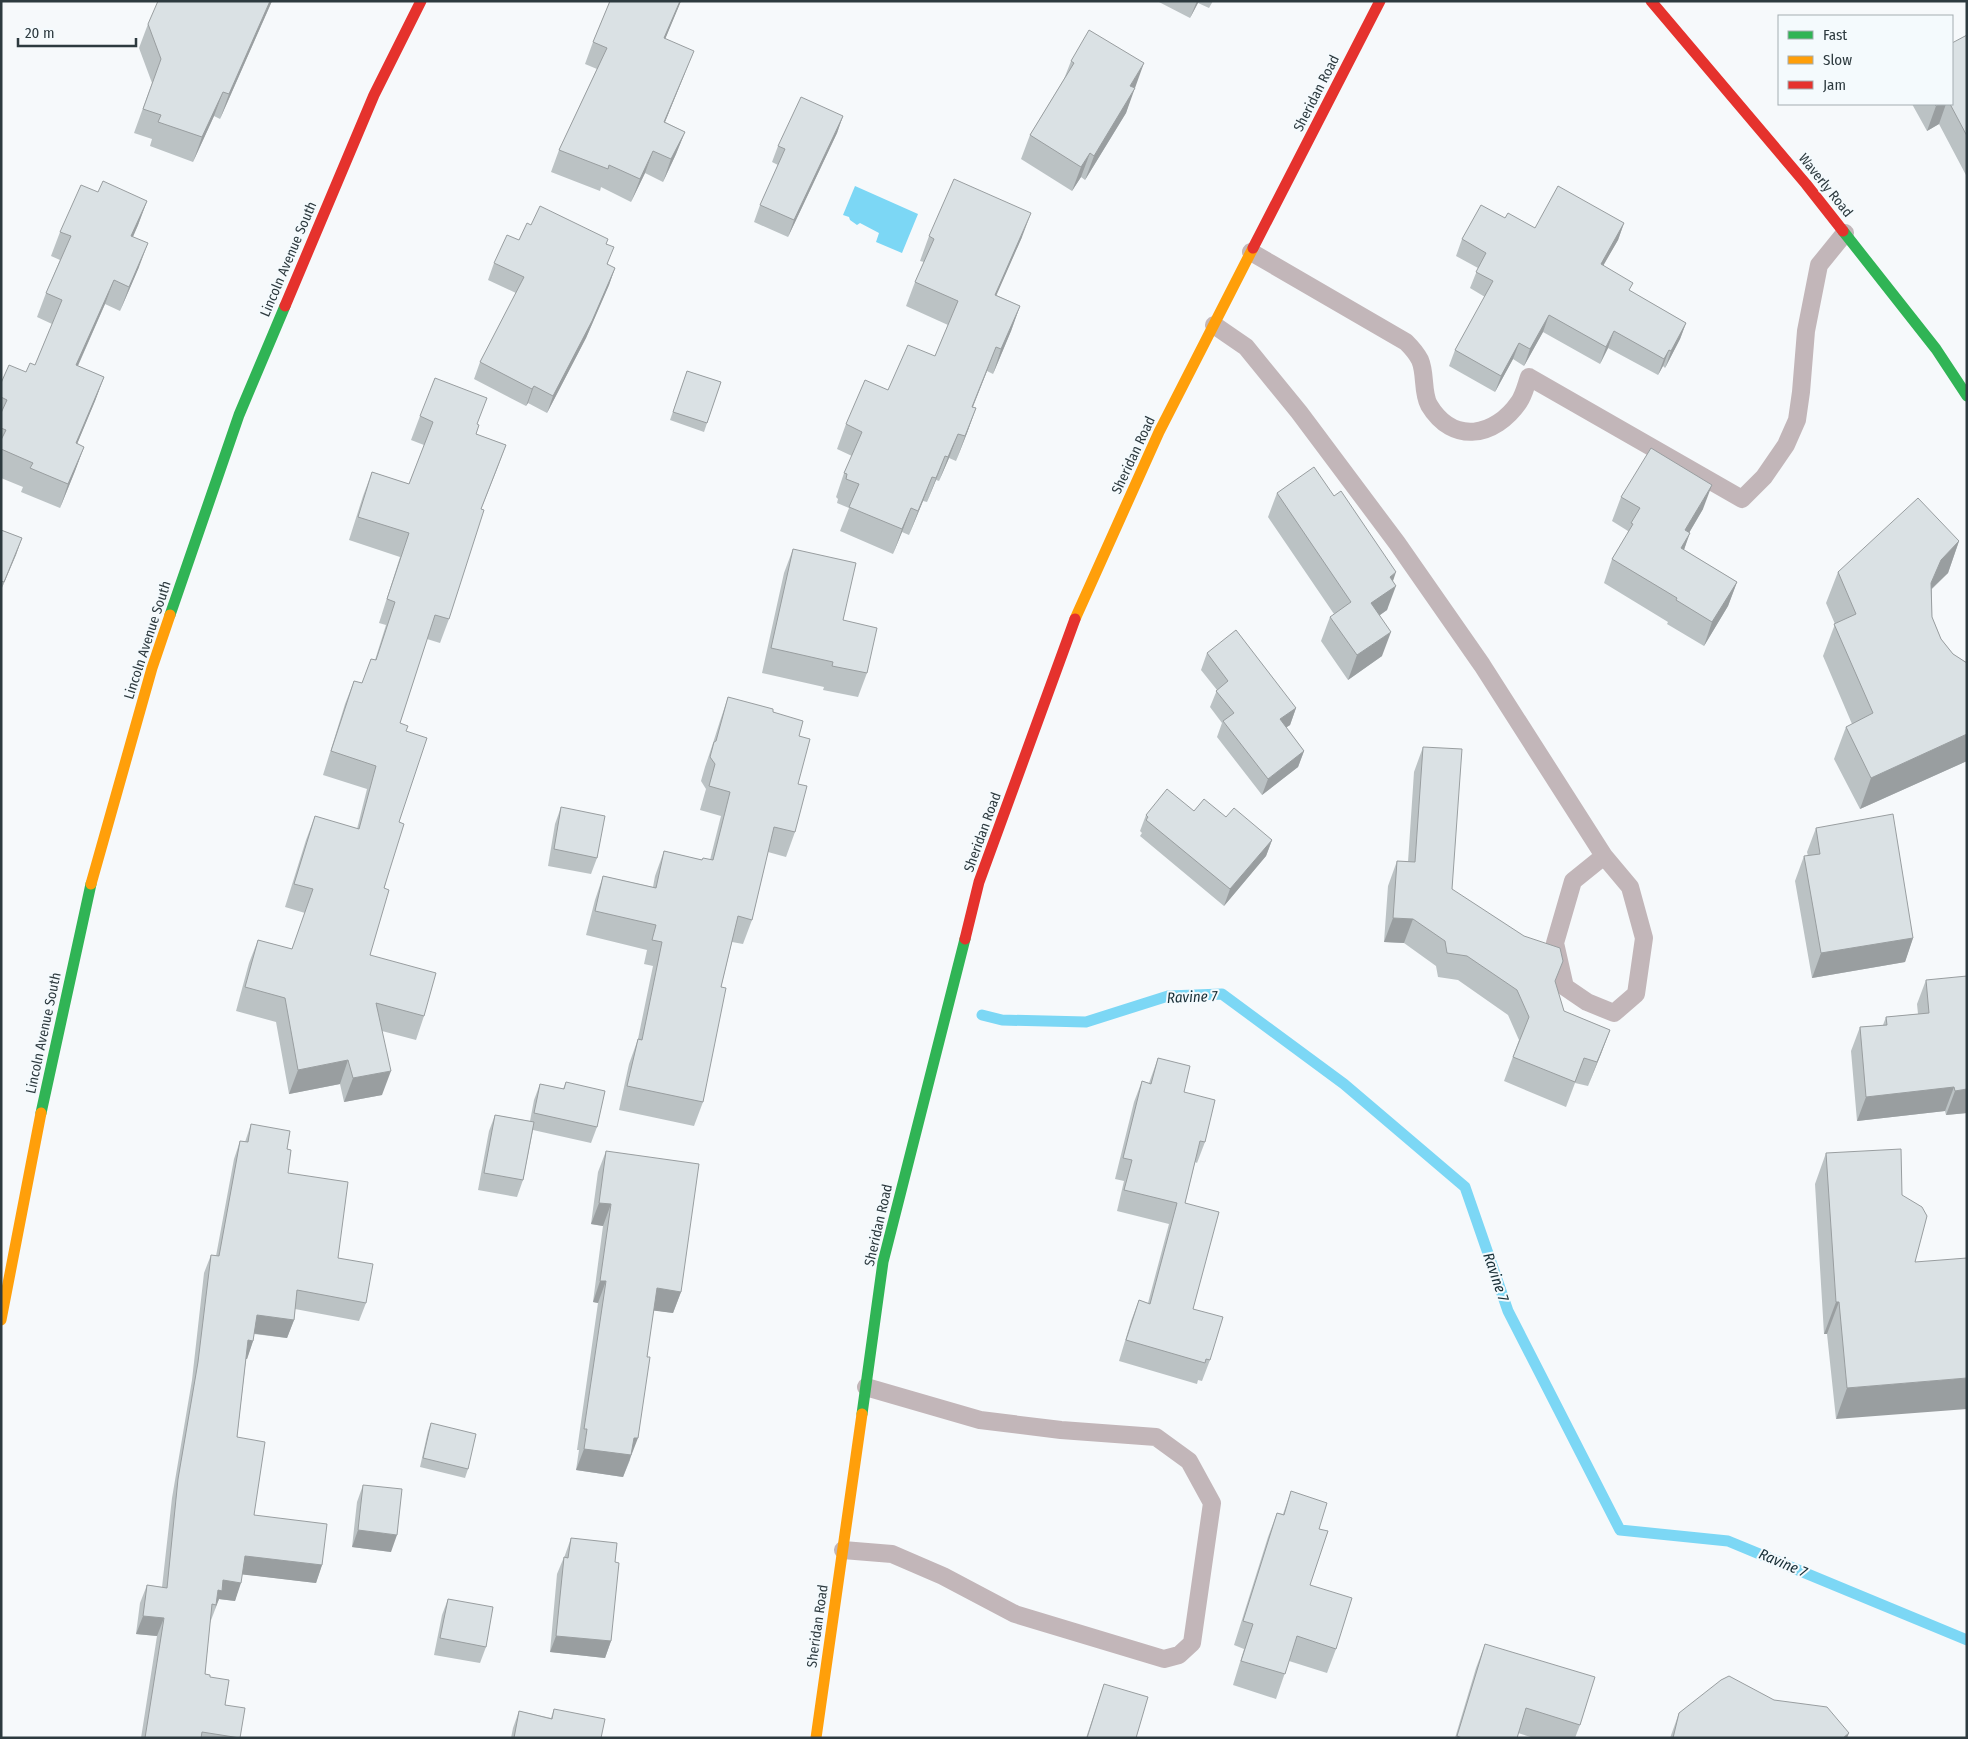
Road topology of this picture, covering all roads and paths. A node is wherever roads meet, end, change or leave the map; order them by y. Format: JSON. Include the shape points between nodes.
{"nodes":[{"id":1,"x":421,"y":1,"type":"edge"},
{"id":2,"x":1380,"y":1,"type":"edge"},
{"id":3,"x":1651,"y":1,"type":"edge"},
{"id":4,"x":1845,"y":232,"type":"junction"},
{"id":5,"x":1251,"y":252,"type":"junction"},
{"id":6,"x":1214,"y":325,"type":"junction"},
{"id":7,"x":1967,"y":396,"type":"edge"},
{"id":8,"x":1604,"y":856,"type":"junction"},
{"id":9,"x":1,"y":1320,"type":"edge"},
{"id":10,"x":866,"y":1387,"type":"junction"},
{"id":11,"x":842,"y":1550,"type":"junction"},
{"id":12,"x":816,"y":1738,"type":"edge"}],
"edges":[{"from":1,"to":9,"type":"street","name":"Lincoln Avenue South","via":[[374,94],[238,415],[152,668],[90,886],[29,1168]]},
{"from":2,"to":5,"type":"street","name":"Sheridan Road"},
{"from":3,"to":4,"type":"street","name":"Waverly Road"},
{"from":4,"to":5,"type":"lane","via":[[1819,265],[1806,331],[1797,420],[1786,445],[1764,477],[1742,499],[1529,377],[1519,402],[1502,419],[1482,432],[1454,430],[1438,418],[1428,403],[1420,360],[1406,342]]},
{"from":4,"to":7,"type":"street","name":"Waverly Road","via":[[1936,349]]},
{"from":5,"to":6,"type":"street","name":"Sheridan Road"},
{"from":6,"to":8,"type":"lane","via":[[1252,354],[1397,543],[1482,665]]},
{"from":6,"to":10,"type":"street","name":"Sheridan Road","via":[[1159,432],[1071,629],[979,882],[883,1262]]},
{"from":8,"to":8,"type":"lane","via":[[1630,887],[1644,938],[1636,994],[1614,1013],[1587,1002],[1565,987],[1555,943],[1573,881]]},
{"from":10,"to":11,"type":"street","name":"Sheridan Road"},
{"from":10,"to":11,"type":"lane","via":[[980,1420],[1156,1437],[1189,1461],[1212,1504],[1192,1643],[1179,1656],[1164,1660],[1016,1614],[892,1554]]},
{"from":11,"to":12,"type":"street","name":"Sheridan Road"}]}
